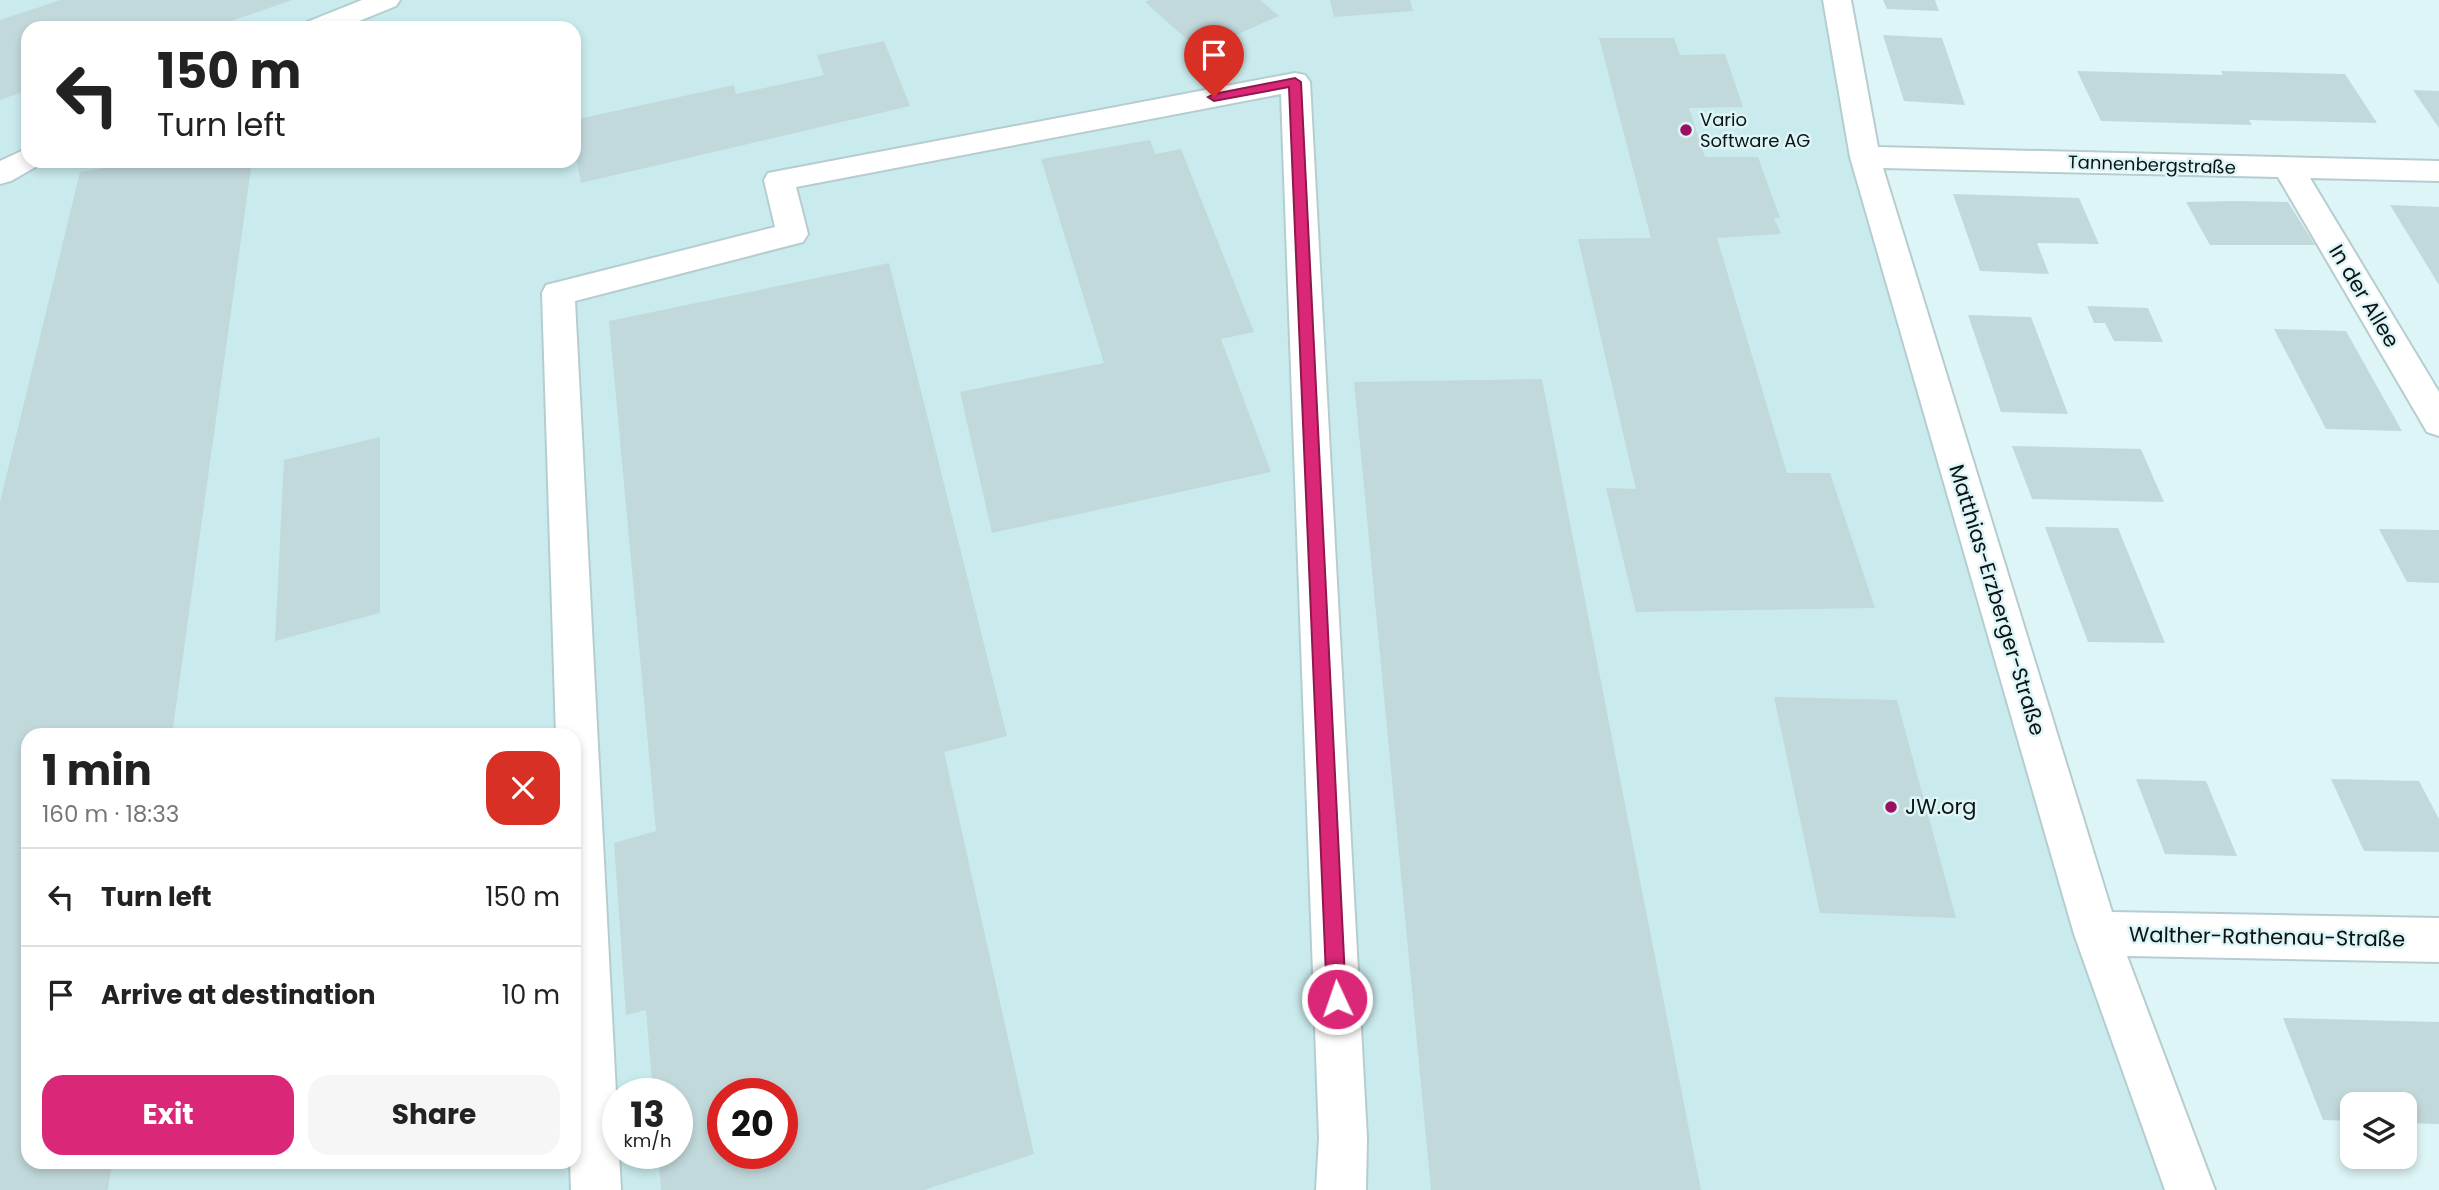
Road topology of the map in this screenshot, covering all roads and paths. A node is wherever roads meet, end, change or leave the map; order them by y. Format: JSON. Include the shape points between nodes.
{"nodes":[{"id":1,"x":386,"y":0,"type":"edge"},
{"id":2,"x":1837,"y":0,"type":"edge"},
{"id":3,"x":334,"y":21,"type":"edge"},
{"id":4,"x":1865,"y":157,"type":"junction"},
{"id":5,"x":21,"y":162,"type":"edge"},
{"id":6,"x":2289,"y":169,"type":"junction"},
{"id":7,"x":2439,"y":171,"type":"edge"},
{"id":8,"x":0,"y":174,"type":"edge"},
{"id":9,"x":2439,"y":422,"type":"edge"},
{"id":10,"x":576,"y":728,"type":"edge"},
{"id":11,"x":581,"y":836,"type":"edge"},
{"id":12,"x":2096,"y":934,"type":"junction"},
{"id":13,"x":2439,"y":940,"type":"edge"},
{"id":14,"x":596,"y":1190,"type":"edge"},
{"id":15,"x":1341,"y":1190,"type":"edge"},
{"id":16,"x":2190,"y":1190,"type":"edge"}],
"edges":[{"from":1,"to":3,"type":"street"},
{"from":2,"to":4,"type":"street","name":"Matthias-Erzberger-Straße"},
{"from":4,"to":6,"type":"street","name":"Tannenbergstraße"},
{"from":4,"to":12,"type":"street","name":"Matthias-Erzberger-Straße"},
{"from":5,"to":8,"type":"street"},
{"from":6,"to":7,"type":"street","name":"Tannenbergstraße"},
{"from":6,"to":9,"type":"street","name":"In der Allee"},
{"from":10,"to":15,"type":"street","via":[[558,293],[792,234],[779,180],[1295,82],[1343,1138]]},
{"from":11,"to":14,"type":"street"},
{"from":12,"to":13,"type":"street","name":"Walther-Rathenau-Straße"},
{"from":12,"to":16,"type":"street","name":"Matthias-Erzberger-Straße"}]}
